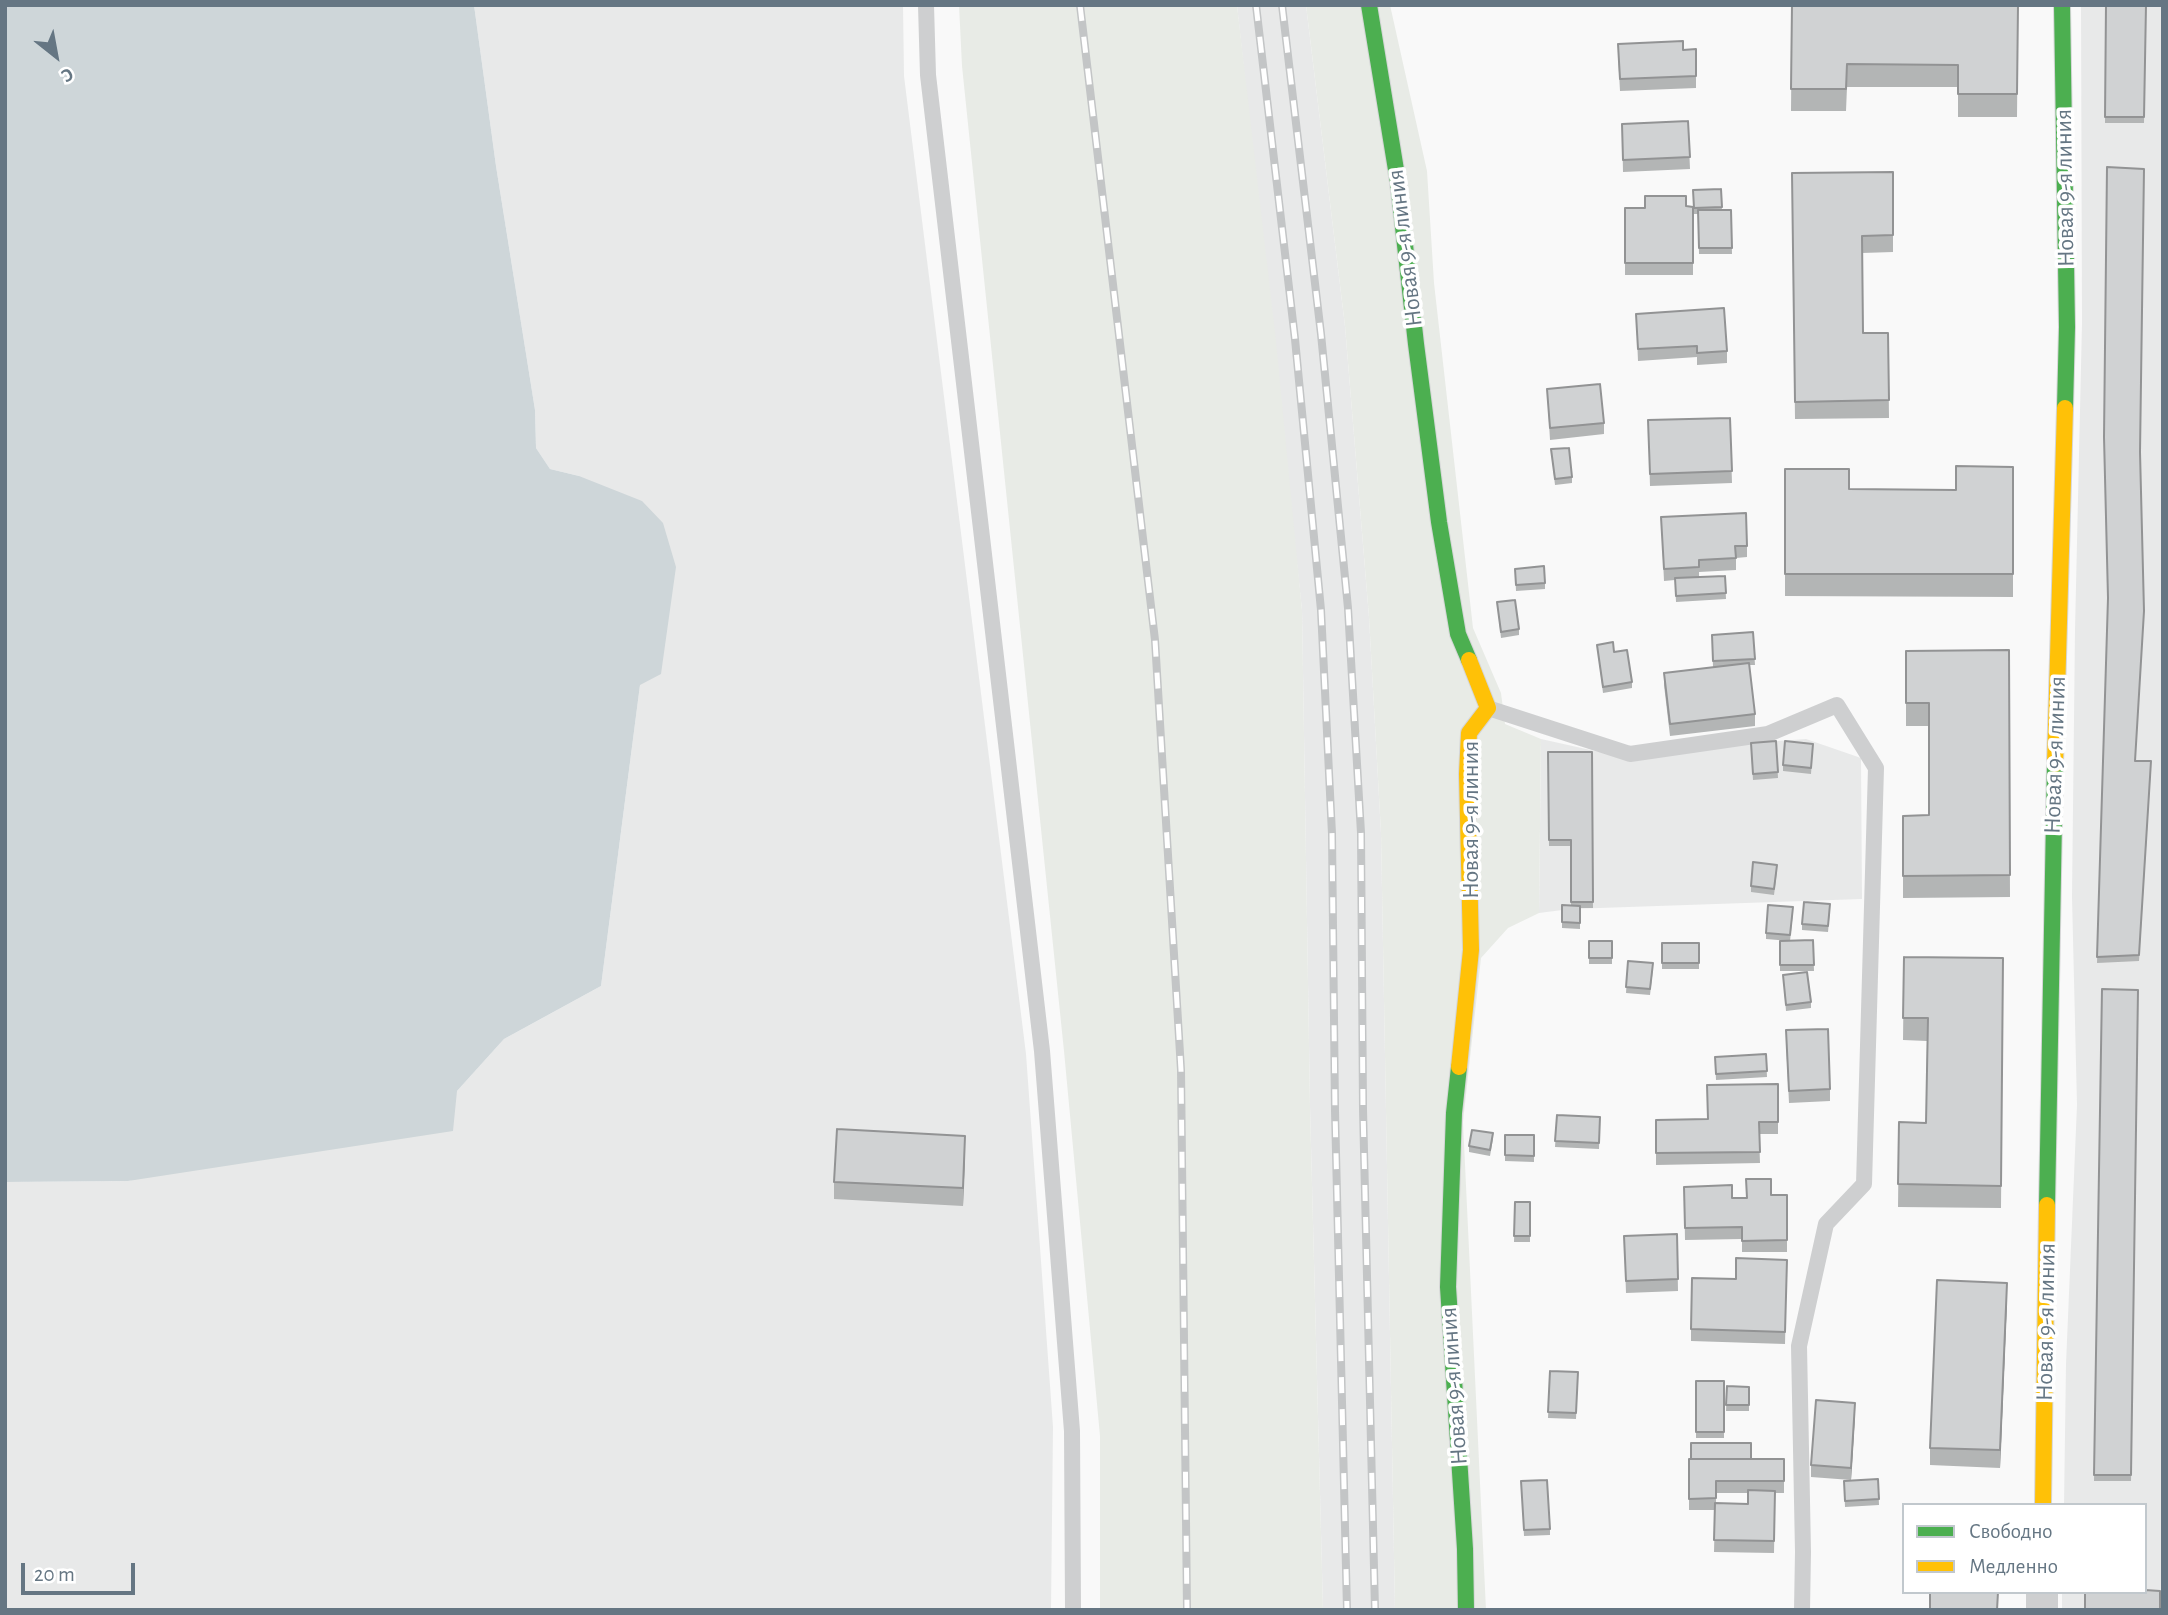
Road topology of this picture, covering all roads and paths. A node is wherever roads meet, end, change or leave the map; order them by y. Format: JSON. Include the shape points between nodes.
{"nodes":[{"id":1,"x":926,"y":5,"type":"edge"},
{"id":2,"x":1369,"y":5,"type":"edge"},
{"id":3,"x":2062,"y":5,"type":"edge"},
{"id":4,"x":1488,"y":708,"type":"junction"},
{"id":5,"x":2043,"y":1503,"type":"edge"},
{"id":6,"x":1073,"y":1610,"type":"edge"},
{"id":7,"x":1466,"y":1610,"type":"edge"},
{"id":8,"x":1802,"y":1610,"type":"edge"}],
"edges":[{"from":1,"to":6,"type":"lane","via":[[928,75],[1042,1051],[1072,1431]]},
{"from":2,"to":4,"type":"street","name":"Новая 9-я линия","via":[[1398,182],[1439,522],[1458,634]]},
{"from":3,"to":5,"type":"street","name":"Новая 9-я линия","via":[[2067,327],[2051,895]]},
{"from":4,"to":7,"type":"street","name":"Новая 9-я линия","via":[[1469,733],[1471,950],[1454,1113],[1448,1287]]},
{"from":4,"to":8,"type":"lane","via":[[1630,754],[1768,734],[1837,705],[1876,768],[1864,1184],[1826,1224],[1799,1346]]}]}
